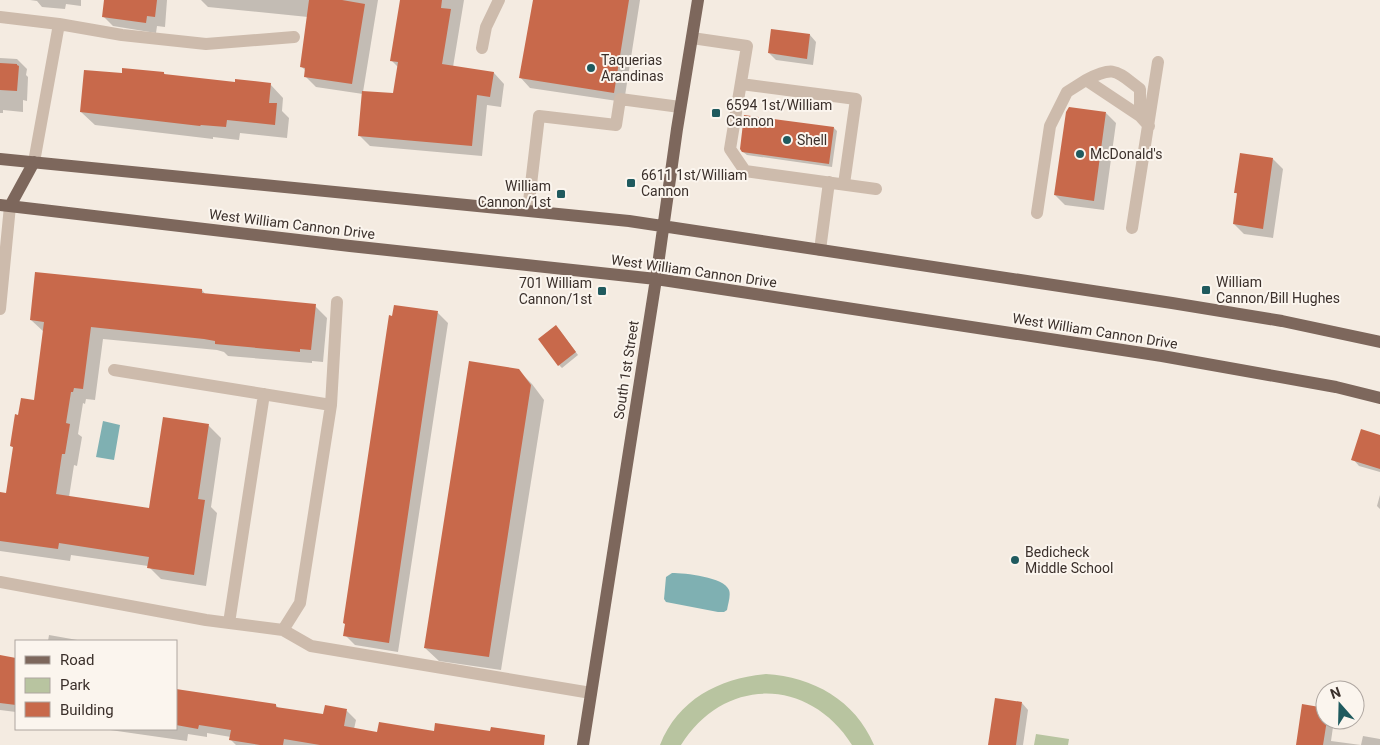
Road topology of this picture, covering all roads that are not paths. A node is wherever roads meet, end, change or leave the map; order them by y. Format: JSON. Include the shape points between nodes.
{"nodes":[{"id":1,"x":499,"y":0,"type":"edge"},
{"id":2,"x":698,"y":0,"type":"edge"},
{"id":3,"x":0,"y":17,"type":"edge"},
{"id":4,"x":59,"y":24,"type":"junction"},
{"id":5,"x":294,"y":37,"type":"dead end"},
{"id":6,"x":692,"y":38,"type":"junction"},
{"id":7,"x":482,"y":48,"type":"dead end"},
{"id":8,"x":1158,"y":62,"type":"dead end"},
{"id":9,"x":1086,"y":80,"type":"junction"},
{"id":10,"x":741,"y":84,"type":"junction"},
{"id":11,"x":680,"y":107,"type":"junction"},
{"id":12,"x":1140,"y":116,"type":"junction"},
{"id":13,"x":1149,"y":126,"type":"junction"},
{"id":14,"x":0,"y":159,"type":"edge"},
{"id":15,"x":34,"y":162,"type":"junction"},
{"id":16,"x":829,"y":182,"type":"junction"},
{"id":17,"x":844,"y":184,"type":"junction"},
{"id":18,"x":876,"y":189,"type":"dead end"},
{"id":19,"x":5,"y":205,"type":"edge"},
{"id":20,"x":528,"y":210,"type":"junction"},
{"id":21,"x":1037,"y":214,"type":"dead end"},
{"id":22,"x":663,"y":226,"type":"junction"},
{"id":23,"x":1132,"y":228,"type":"dead end"},
{"id":24,"x":820,"y":250,"type":"junction"},
{"id":25,"x":656,"y":279,"type":"junction"},
{"id":26,"x":337,"y":302,"type":"dead end"},
{"id":27,"x":0,"y":309,"type":"edge"},
{"id":28,"x":1380,"y":342,"type":"edge"},
{"id":29,"x":114,"y":370,"type":"dead end"},
{"id":30,"x":264,"y":394,"type":"junction"},
{"id":31,"x":1380,"y":398,"type":"edge"},
{"id":32,"x":331,"y":405,"type":"junction"},
{"id":33,"x":0,"y":582,"type":"edge"},
{"id":34,"x":229,"y":623,"type":"junction"},
{"id":35,"x":283,"y":630,"type":"junction"},
{"id":36,"x":591,"y":693,"type":"junction"},
{"id":37,"x":583,"y":745,"type":"edge"}],
"edges":[{"from":1,"to":7,"type":"lane","via":[[486,27]]},
{"from":2,"to":6,"type":"main road","name":"South 1st Street"},
{"from":3,"to":4,"type":"lane"},
{"from":4,"to":5,"type":"lane","via":[[206,44]]},
{"from":4,"to":15,"type":"lane"},
{"from":6,"to":10,"type":"lane","via":[[746,46]]},
{"from":6,"to":11,"type":"main road","name":"South 1st Street"},
{"from":8,"to":13,"type":"lane"},
{"from":9,"to":12,"type":"lane"},
{"from":9,"to":12,"type":"lane","via":[[1101,72],[1117,72],[1140,89]]},
{"from":9,"to":21,"type":"lane","via":[[1067,92],[1050,126]]},
{"from":10,"to":16,"type":"lane","via":[[730,149],[745,170]]},
{"from":10,"to":17,"type":"lane","via":[[856,99]]},
{"from":11,"to":20,"type":"lane","via":[[620,99],[616,126],[539,116]]},
{"from":11,"to":22,"type":"main road","name":"South 1st Street"},
{"from":12,"to":13,"type":"lane"},
{"from":13,"to":23,"type":"lane"},
{"from":14,"to":15,"type":"main road"},
{"from":15,"to":19,"type":"main road"},
{"from":15,"to":20,"type":"main road"},
{"from":16,"to":17,"type":"lane"},
{"from":16,"to":24,"type":"lane"},
{"from":17,"to":18,"type":"lane"},
{"from":19,"to":25,"type":"main road","name":"West William Cannon Drive"},
{"from":19,"to":27,"type":"lane"},
{"from":20,"to":22,"type":"main road"},
{"from":22,"to":24,"type":"main road"},
{"from":22,"to":25,"type":"main road","name":"South 1st Street"},
{"from":24,"to":28,"type":"main road","via":[[1282,321]]},
{"from":25,"to":31,"type":"main road","name":"West William Cannon Drive","via":[[1211,364]]},
{"from":25,"to":36,"type":"main road","name":"South 1st Street"},
{"from":26,"to":32,"type":"lane"},
{"from":29,"to":30,"type":"lane"},
{"from":30,"to":32,"type":"lane"},
{"from":30,"to":34,"type":"lane"},
{"from":32,"to":35,"type":"lane","via":[[300,603]]},
{"from":33,"to":34,"type":"lane"},
{"from":34,"to":35,"type":"lane"},
{"from":35,"to":36,"type":"lane","via":[[311,646]]},
{"from":36,"to":37,"type":"main road","name":"South 1st Street"}]}
